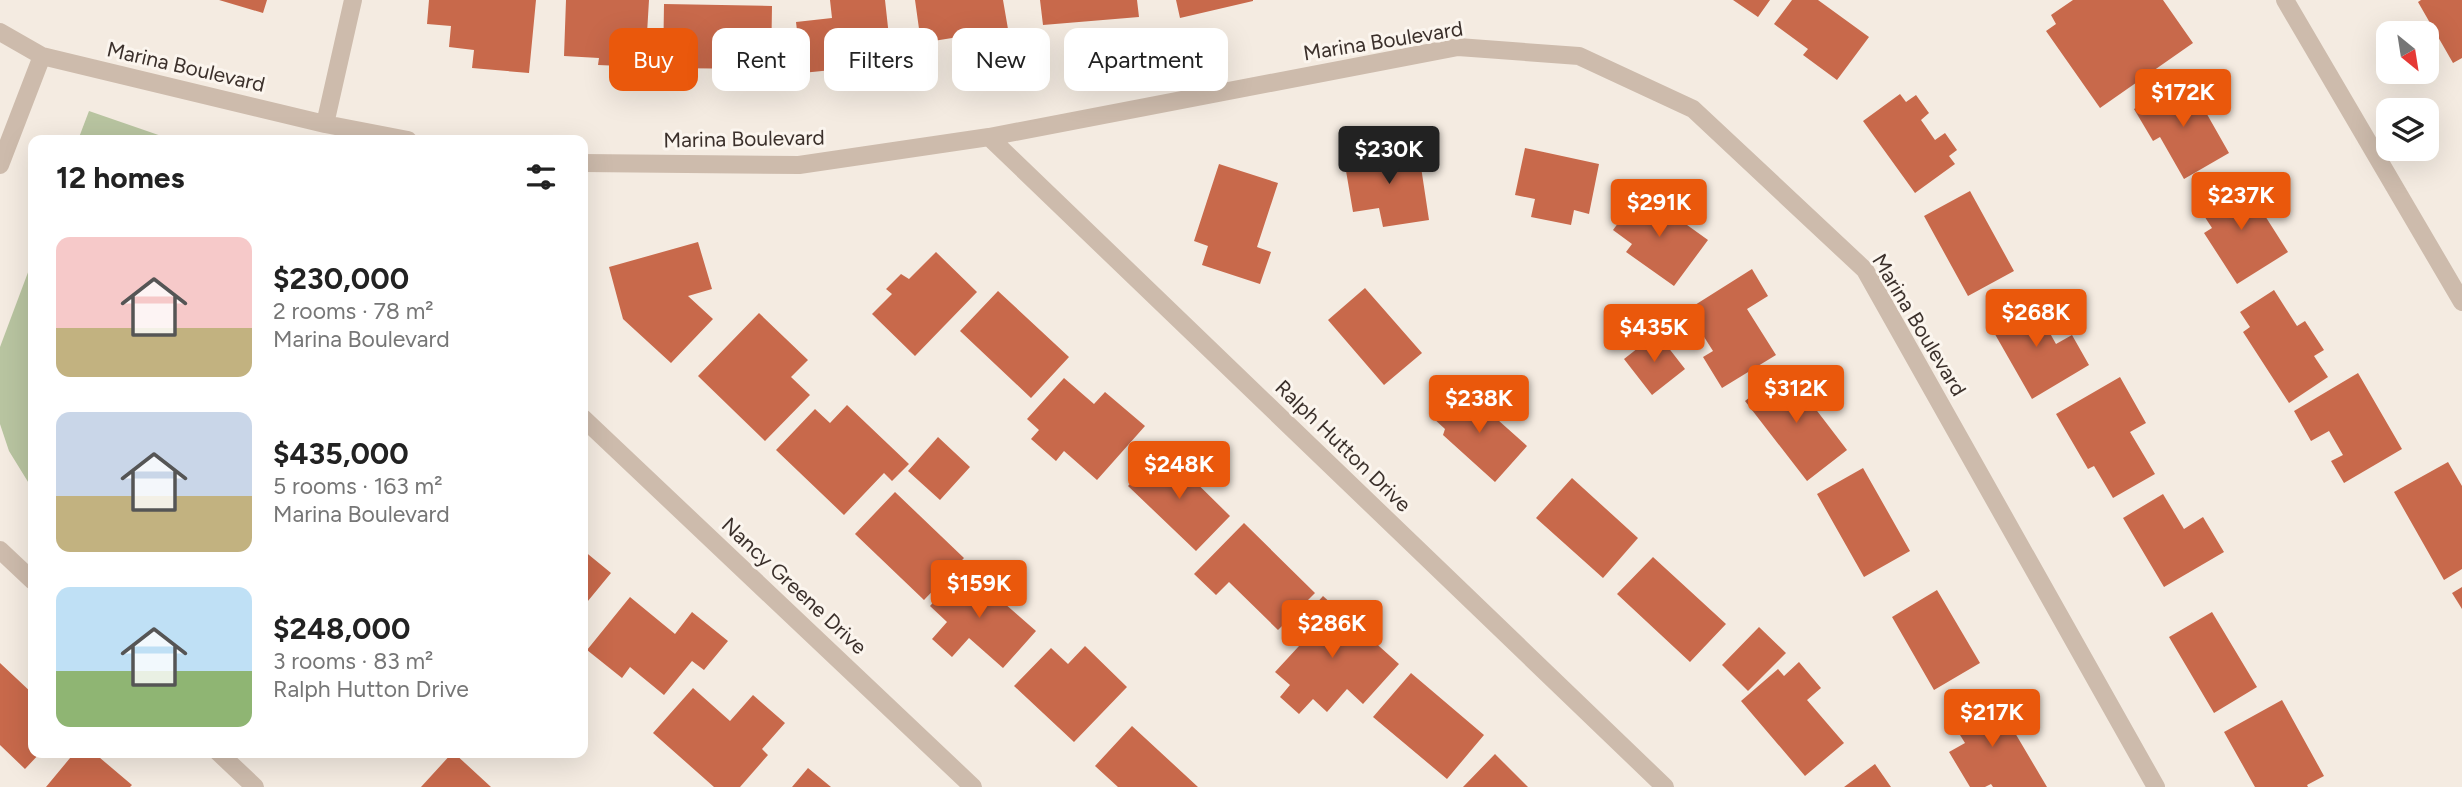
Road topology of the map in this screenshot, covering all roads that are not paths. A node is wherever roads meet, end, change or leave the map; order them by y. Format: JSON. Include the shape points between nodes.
{"nodes":[{"id":1,"x":353,"y":0,"type":"edge"},
{"id":2,"x":2284,"y":0,"type":"edge"},
{"id":3,"x":0,"y":32,"type":"edge"},
{"id":4,"x":42,"y":56,"type":"junction"},
{"id":5,"x":325,"y":124,"type":"junction"},
{"id":6,"x":382,"y":135,"type":"edge"},
{"id":7,"x":989,"y":137,"type":"junction"},
{"id":8,"x":588,"y":163,"type":"edge"},
{"id":9,"x":0,"y":165,"type":"edge"},
{"id":10,"x":2462,"y":302,"type":"edge"},
{"id":11,"x":588,"y":423,"type":"edge"},
{"id":12,"x":0,"y":550,"type":"edge"},
{"id":13,"x":28,"y":576,"type":"edge"},
{"id":14,"x":224,"y":758,"type":"edge"},
{"id":15,"x":255,"y":787,"type":"edge"},
{"id":16,"x":973,"y":787,"type":"edge"},
{"id":17,"x":1665,"y":787,"type":"edge"},
{"id":18,"x":2156,"y":787,"type":"edge"}],
"edges":[{"from":1,"to":5,"type":"street"},
{"from":2,"to":10,"type":"street"},
{"from":3,"to":4,"type":"street","name":"Marina Boulevard"},
{"from":4,"to":5,"type":"street","name":"Marina Boulevard"},
{"from":4,"to":9,"type":"street"},
{"from":5,"to":6,"type":"street","name":"Marina Boulevard"},
{"from":7,"to":8,"type":"street","name":"Marina Boulevard","via":[[799,165]]},
{"from":7,"to":17,"type":"street","name":"Ralph Hutton Drive"},
{"from":7,"to":18,"type":"street","name":"Marina Boulevard","via":[[1458,47],[1579,56],[1693,109],[1865,271]]},
{"from":11,"to":16,"type":"street","name":"Nancy Greene Drive"},
{"from":12,"to":13,"type":"street"},
{"from":14,"to":15,"type":"street"}]}
